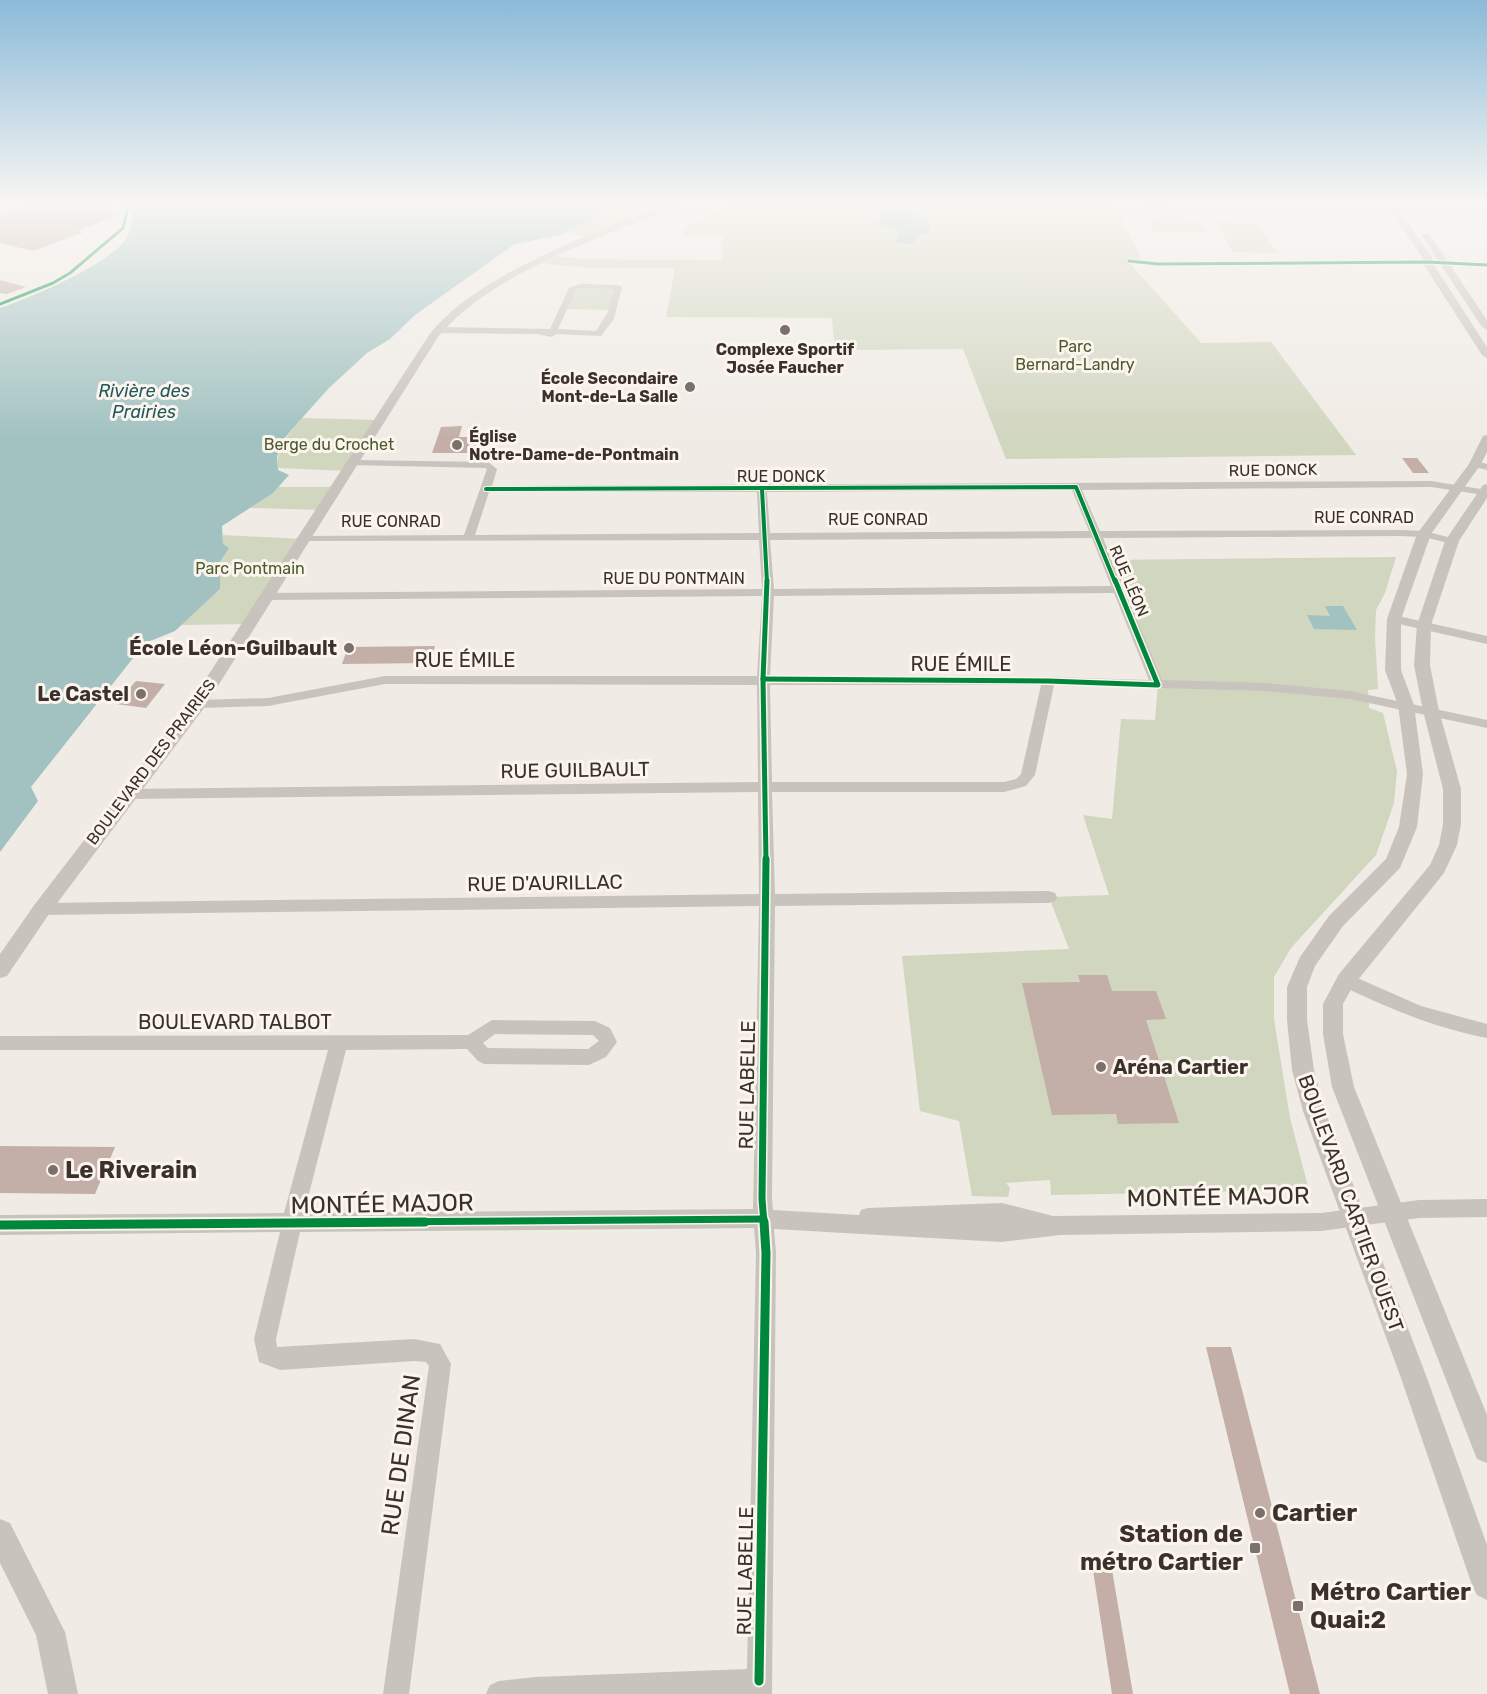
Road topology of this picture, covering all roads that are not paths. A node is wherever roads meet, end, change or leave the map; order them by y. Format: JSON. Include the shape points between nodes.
{"nodes":[{"id":1,"x":502,"y":281,"type":"edge"},
{"id":2,"x":1440,"y":281,"type":"edge"},
{"id":3,"x":1456,"y":281,"type":"edge"},
{"id":4,"x":1487,"y":327,"type":"edge"},
{"id":5,"x":436,"y":333,"type":"junction"},
{"id":6,"x":552,"y":334,"type":"junction"},
{"id":7,"x":1487,"y":355,"type":"edge"},
{"id":8,"x":1487,"y":439,"type":"edge"},
{"id":9,"x":354,"y":463,"type":"junction"},
{"id":10,"x":1481,"y":465,"type":"edge"},
{"id":11,"x":1076,"y":487,"type":"junction"},
{"id":12,"x":1459,"y":487,"type":"junction"},
{"id":13,"x":486,"y":489,"type":"junction"},
{"id":14,"x":762,"y":489,"type":"junction"},
{"id":15,"x":1486,"y":490,"type":"edge"},
{"id":16,"x":1095,"y":534,"type":"junction"},
{"id":17,"x":1424,"y":534,"type":"junction"},
{"id":18,"x":763,"y":536,"type":"junction"},
{"id":19,"x":469,"y":537,"type":"junction"},
{"id":20,"x":302,"y":539,"type":"junction"},
{"id":21,"x":1452,"y":541,"type":"junction"},
{"id":22,"x":1118,"y":589,"type":"junction"},
{"id":23,"x":768,"y":594,"type":"junction"},
{"id":24,"x":266,"y":597,"type":"junction"},
{"id":25,"x":1394,"y":619,"type":"junction"},
{"id":26,"x":1424,"y":625,"type":"junction"},
{"id":27,"x":1487,"y":640,"type":"edge"},
{"id":28,"x":763,"y":679,"type":"junction"},
{"id":29,"x":1048,"y":681,"type":"junction"},
{"id":30,"x":1158,"y":685,"type":"junction"},
{"id":31,"x":198,"y":704,"type":"junction"},
{"id":32,"x":1406,"y":705,"type":"junction"},
{"id":33,"x":1431,"y":711,"type":"junction"},
{"id":34,"x":1487,"y":724,"type":"edge"},
{"id":35,"x":764,"y":787,"type":"junction"},
{"id":36,"x":128,"y":794,"type":"junction"},
{"id":37,"x":1049,"y":897,"type":"dead end"},
{"id":38,"x":767,"y":902,"type":"junction"},
{"id":39,"x":42,"y":909,"type":"junction"},
{"id":40,"x":0,"y":970,"type":"edge"},
{"id":41,"x":1346,"y":980,"type":"junction"},
{"id":42,"x":1487,"y":1031,"type":"edge"},
{"id":43,"x":339,"y":1042,"type":"junction"},
{"id":44,"x":471,"y":1042,"type":"junction"},
{"id":45,"x":0,"y":1043,"type":"edge"},
{"id":46,"x":1487,"y":1208,"type":"edge"},
{"id":47,"x":1395,"y":1214,"type":"junction"},
{"id":48,"x":1355,"y":1218,"type":"junction"},
{"id":49,"x":764,"y":1219,"type":"junction"},
{"id":50,"x":292,"y":1224,"type":"junction"},
{"id":51,"x":0,"y":1225,"type":"edge"},
{"id":52,"x":1478,"y":1402,"type":"edge"},
{"id":53,"x":1487,"y":1449,"type":"edge"},
{"id":54,"x":0,"y":1533,"type":"edge"},
{"id":55,"x":1487,"y":1585,"type":"edge"},
{"id":56,"x":759,"y":1688,"type":"edge"},
{"id":57,"x":63,"y":1694,"type":"edge"},
{"id":58,"x":396,"y":1694,"type":"edge"},
{"id":59,"x":499,"y":1694,"type":"edge"}],
"edges":[{"from":1,"to":5,"type":"street","name":"BOULEVARD DES PRAIRIES","via":[[452,314]]},
{"from":2,"to":7,"type":"street"},
{"from":3,"to":4,"type":"street"},
{"from":5,"to":6,"type":"street"},
{"from":5,"to":9,"type":"street","name":"BOULEVARD DES PRAIRIES"},
{"from":6,"to":6,"type":"street","via":[[598,334],[616,302],[618,287],[573,288]]},
{"from":8,"to":10,"type":"street","name":"BOULEVARD CARTIER OUEST"},
{"from":9,"to":13,"type":"street","via":[[480,463],[492,469]]},
{"from":9,"to":20,"type":"street","name":"BOULEVARD DES PRAIRIES"},
{"from":10,"to":12,"type":"street","name":"BOULEVARD CARTIER OUEST"},
{"from":11,"to":12,"type":"street","name":"RUE DONCK"},
{"from":11,"to":14,"type":"street","name":"RUE DONCK"},
{"from":11,"to":16,"type":"street","name":"RUE LÉON"},
{"from":12,"to":15,"type":"street","name":"RUE DONCK"},
{"from":12,"to":17,"type":"street","name":"BOULEVARD CARTIER OUEST"},
{"from":13,"to":14,"type":"street","name":"RUE DONCK"},
{"from":13,"to":19,"type":"street"},
{"from":14,"to":18,"type":"street","name":"RUE LABELLE"},
{"from":15,"to":21,"type":"street","name":"BOULEVARD CARTIER OUEST"},
{"from":16,"to":17,"type":"street","name":"RUE CONRAD"},
{"from":16,"to":18,"type":"street","name":"RUE CONRAD"},
{"from":16,"to":22,"type":"street","name":"RUE LÉON"},
{"from":17,"to":21,"type":"street","name":"RUE CONRAD"},
{"from":17,"to":25,"type":"street","name":"BOULEVARD CARTIER OUEST"},
{"from":18,"to":19,"type":"street","name":"RUE CONRAD"},
{"from":18,"to":23,"type":"street","name":"RUE LABELLE"},
{"from":19,"to":20,"type":"street","name":"RUE CONRAD"},
{"from":20,"to":24,"type":"street","name":"BOULEVARD DES PRAIRIES"},
{"from":21,"to":26,"type":"street","name":"BOULEVARD CARTIER OUEST"},
{"from":22,"to":23,"type":"street","name":"RUE DU PONTMAIN"},
{"from":22,"to":30,"type":"street","name":"RUE LÉON"},
{"from":23,"to":24,"type":"street","name":"RUE DU PONTMAIN"},
{"from":23,"to":28,"type":"street","name":"RUE LABELLE"},
{"from":24,"to":31,"type":"street","name":"BOULEVARD DES PRAIRIES"},
{"from":25,"to":26,"type":"street"},
{"from":25,"to":32,"type":"street","name":"BOULEVARD CARTIER OUEST","via":[[1393,670]]},
{"from":26,"to":27,"type":"street"},
{"from":26,"to":33,"type":"street","name":"BOULEVARD CARTIER OUEST","via":[[1422,665]]},
{"from":28,"to":29,"type":"street","name":"RUE ÉMILE"},
{"from":28,"to":31,"type":"street","name":"RUE ÉMILE","via":[[385,680],[268,702]]},
{"from":28,"to":35,"type":"street","name":"RUE LABELLE"},
{"from":29,"to":30,"type":"street","name":"RUE ÉMILE"},
{"from":29,"to":35,"type":"street","name":"RUE GUILBAULT","via":[[1028,775],[1021,783],[1004,787]]},
{"from":30,"to":32,"type":"street","name":"RUE ÉMILE","via":[[1266,687]]},
{"from":31,"to":36,"type":"street","name":"BOULEVARD DES PRAIRIES"},
{"from":32,"to":33,"type":"street","name":"RUE ÉMILE"},
{"from":32,"to":48,"type":"street","name":"BOULEVARD CARTIER OUEST","via":[[1415,774],[1407,827],[1394,863],[1336,921],[1307,963],[1297,987],[1303,1070],[1314,1112]]},
{"from":33,"to":34,"type":"street","name":"RUE ÉMILE"},
{"from":33,"to":41,"type":"street","name":"BOULEVARD CARTIER OUEST","via":[[1452,789],[1448,845],[1438,868],[1414,900]]},
{"from":35,"to":36,"type":"street","name":"RUE GUILBAULT"},
{"from":35,"to":38,"type":"street","name":"RUE LABELLE"},
{"from":36,"to":39,"type":"street","name":"BOULEVARD DES PRAIRIES"},
{"from":37,"to":38,"type":"street","name":"RUE D'AURILLAC"},
{"from":38,"to":39,"type":"street","name":"RUE D'AURILLAC"},
{"from":38,"to":49,"type":"street","name":"RUE LABELLE"},
{"from":39,"to":40,"type":"street","name":"BOULEVARD DES PRAIRIES"},
{"from":41,"to":42,"type":"street","via":[[1393,1004]]},
{"from":41,"to":47,"type":"street","name":"BOULEVARD CARTIER OUEST","via":[[1334,1004],[1336,1059],[1343,1087]]},
{"from":43,"to":44,"type":"street","name":"BOULEVARD TALBOT"},
{"from":43,"to":45,"type":"street","name":"BOULEVARD TALBOT"},
{"from":43,"to":50,"type":"street","name":"RUE DE DINAN"},
{"from":44,"to":44,"type":"street","via":[[484,1056],[588,1057],[600,1052],[608,1042],[604,1033],[595,1028],[492,1027]]},
{"from":46,"to":47,"type":"street","name":"MONTÉE MAJOR"},
{"from":47,"to":48,"type":"street","name":"MONTÉE MAJOR"},
{"from":47,"to":52,"type":"street","name":"BOULEVARD CARTIER OUEST"},
{"from":48,"to":49,"type":"street","name":"MONTÉE MAJOR","via":[[1321,1222],[1057,1226],[1001,1232]]},
{"from":48,"to":55,"type":"street","name":"BOULEVARD CARTIER OUEST"},
{"from":49,"to":50,"type":"street","name":"MONTÉE MAJOR"},
{"from":49,"to":56,"type":"street","name":"RUE LABELLE"},
{"from":50,"to":51,"type":"street","name":"MONTÉE MAJOR"},
{"from":50,"to":58,"type":"street","name":"RUE DE DINAN","via":[[265,1339],[267,1354],[280,1359],[414,1350],[432,1352],[440,1364]]},
{"from":52,"to":53,"type":"street","name":"BOULEVARD CARTIER OUEST"},
{"from":54,"to":57,"type":"street","via":[[50,1632]]},
{"from":56,"to":59,"type":"street","via":[[535,1690]]}]}
